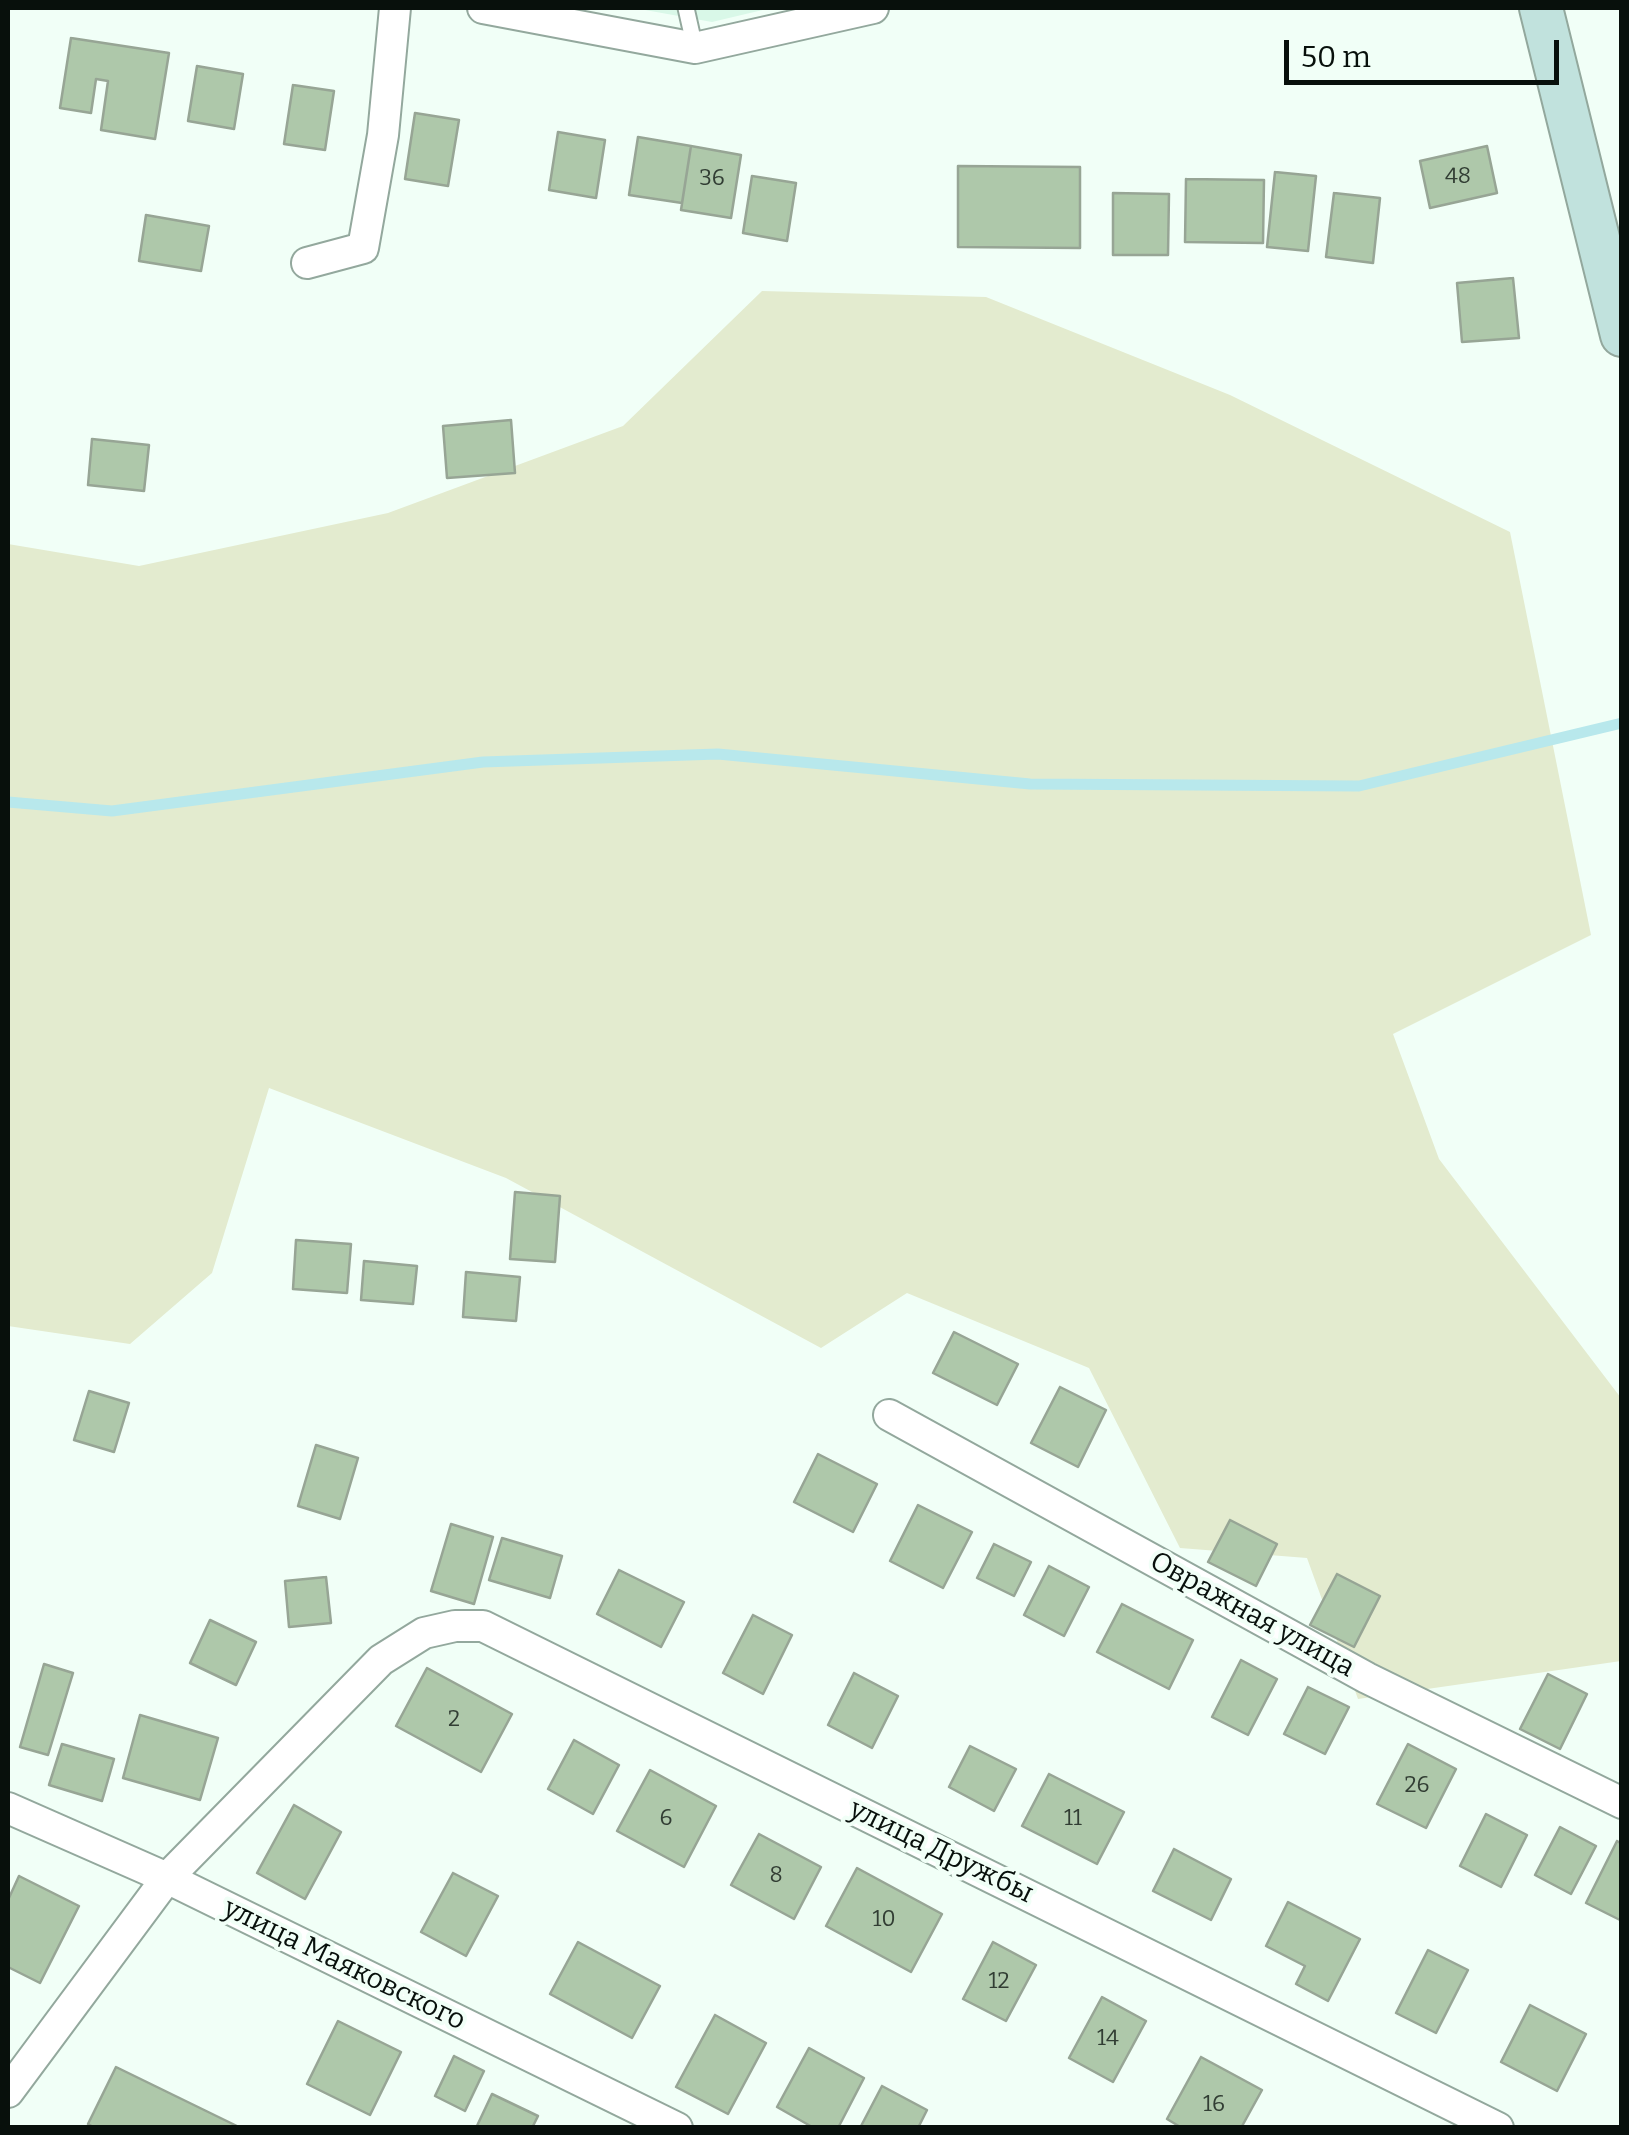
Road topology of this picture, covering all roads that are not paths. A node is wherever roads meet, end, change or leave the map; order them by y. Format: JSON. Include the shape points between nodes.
{"nodes":[{"id":1,"x":395,"y":8,"type":"edge"},
{"id":2,"x":483,"y":8,"type":"edge"},
{"id":3,"x":686,"y":8,"type":"edge"},
{"id":4,"x":874,"y":8,"type":"edge"},
{"id":5,"x":1541,"y":8,"type":"edge"},
{"id":6,"x":695,"y":48,"type":"junction"},
{"id":7,"x":307,"y":263,"type":"dead end"},
{"id":8,"x":1622,"y":336,"type":"edge"},
{"id":9,"x":889,"y":1416,"type":"dead end"},
{"id":10,"x":1622,"y":1803,"type":"edge"},
{"id":11,"x":8,"y":1808,"type":"edge"},
{"id":12,"x":167,"y":1878,"type":"junction"},
{"id":13,"x":8,"y":2092,"type":"edge"},
{"id":14,"x":678,"y":2128,"type":"edge"},
{"id":15,"x":1498,"y":2128,"type":"edge"}],
"edges":[{"from":1,"to":7,"type":"street","via":[[363,248]]},
{"from":2,"to":6,"type":"street"},
{"from":3,"to":6,"type":"lane"},
{"from":4,"to":6,"type":"street"},
{"from":5,"to":8,"type":"main road"},
{"from":9,"to":10,"type":"street","name":"Овражная улица","via":[[1367,1678]]},
{"from":11,"to":12,"type":"street","name":"улица Маяковского"},
{"from":12,"to":13,"type":"street","name":"улица Дружбы"},
{"from":12,"to":14,"type":"street","name":"улица Маяковского"},
{"from":12,"to":15,"type":"street","name":"улица Дружбы","via":[[381,1660],[424,1633],[484,1626]]}]}
